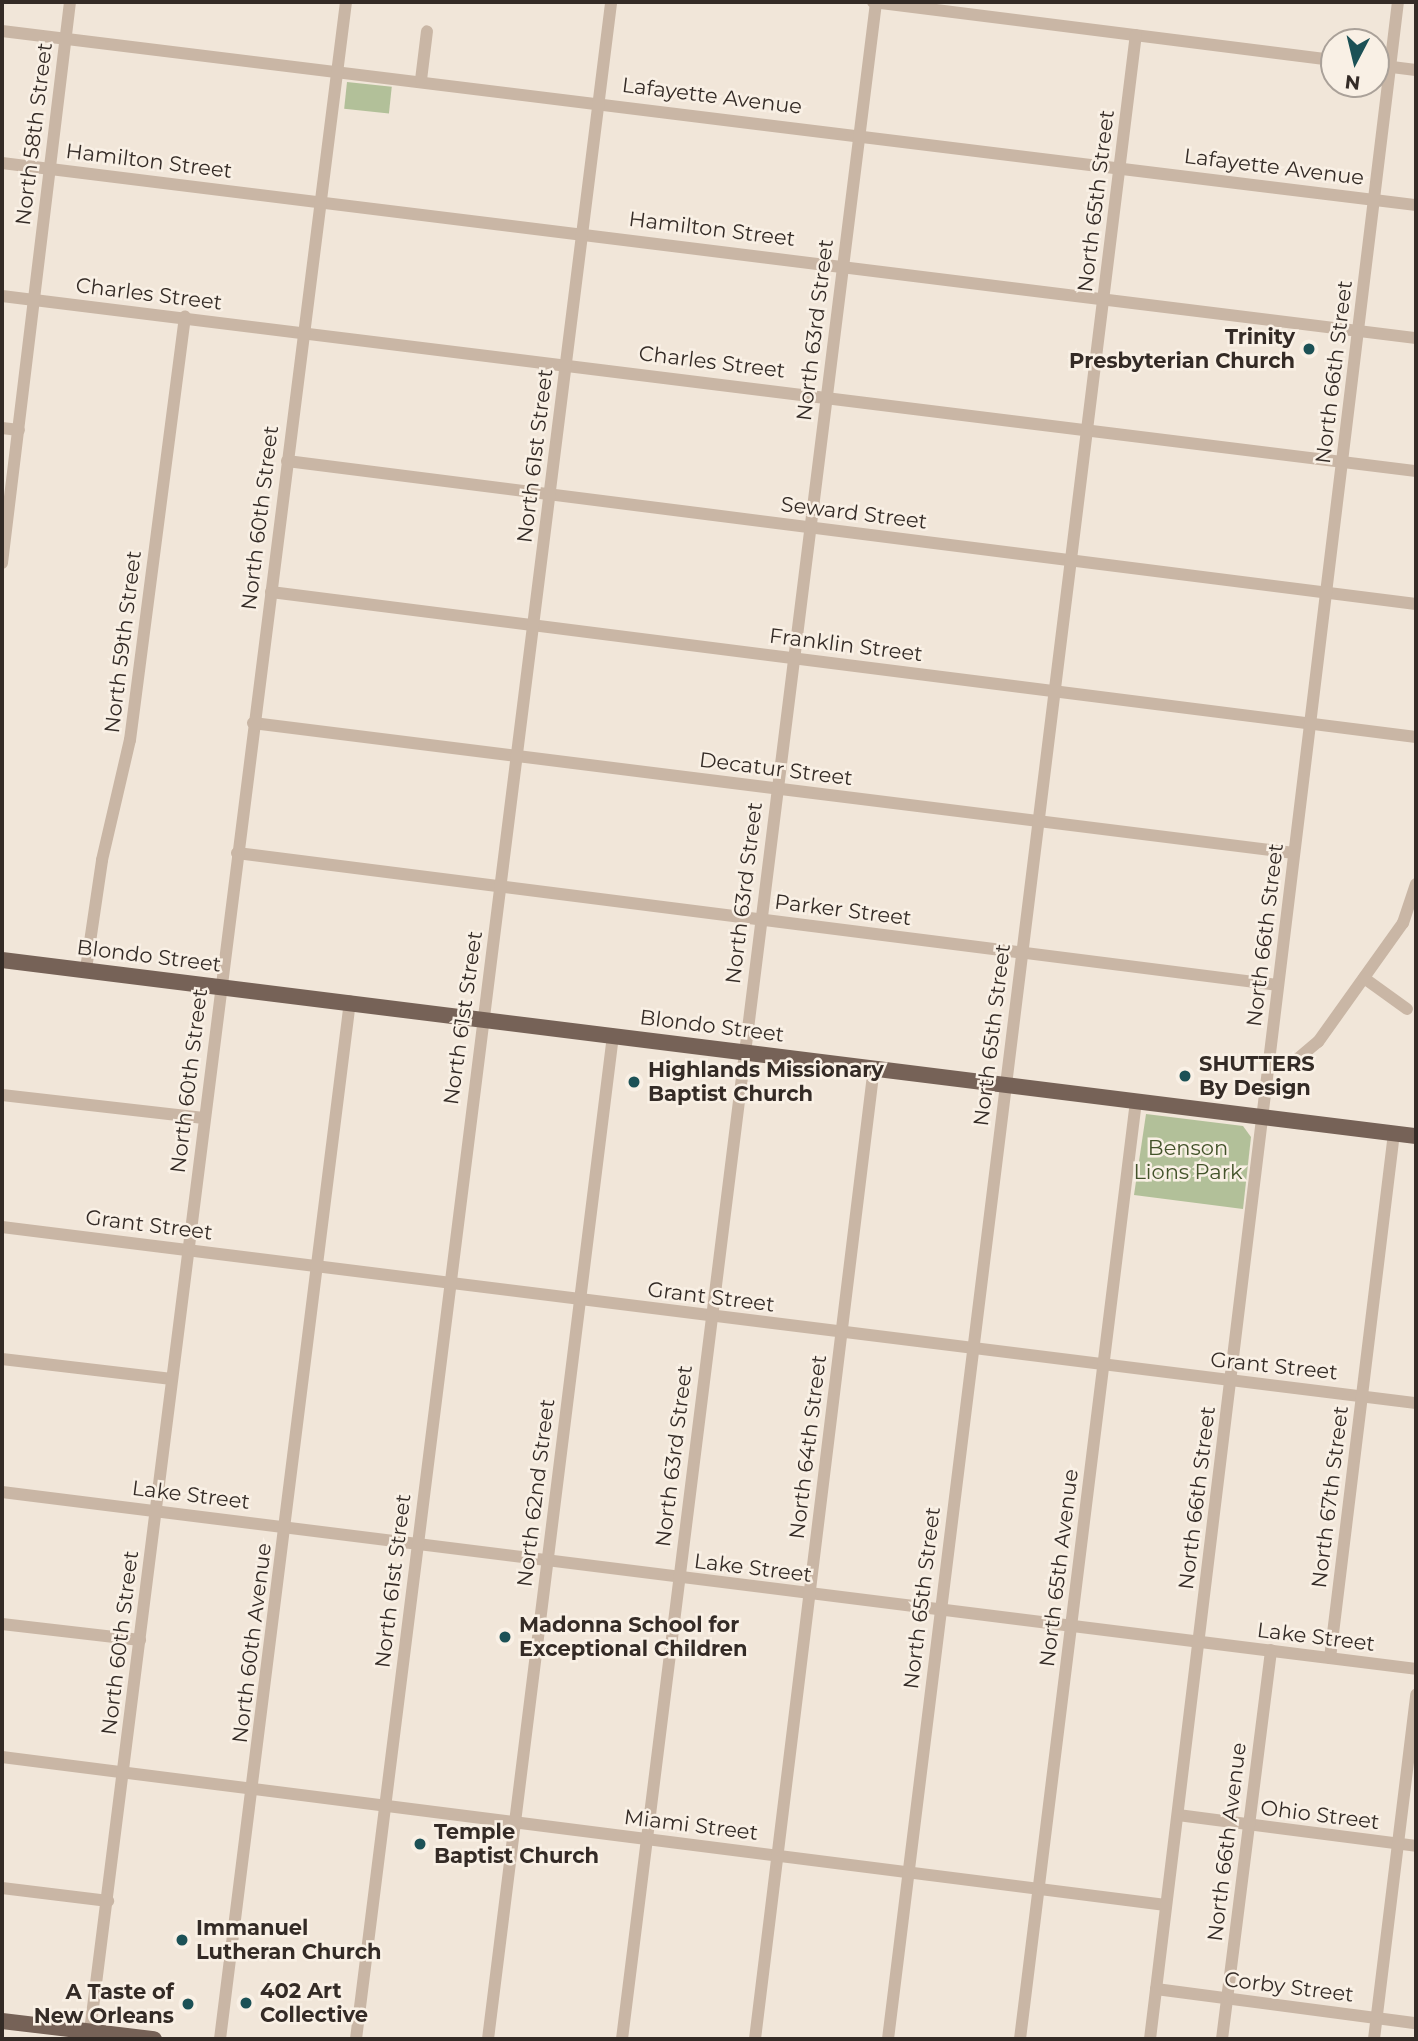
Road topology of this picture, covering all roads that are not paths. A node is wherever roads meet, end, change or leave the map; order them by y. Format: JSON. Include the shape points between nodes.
{"nodes":[{"id":1,"x":70,"y":2,"type":"edge"},
{"id":2,"x":346,"y":2,"type":"edge"},
{"id":3,"x":611,"y":2,"type":"edge"},
{"id":4,"x":874,"y":2,"type":"edge"},
{"id":5,"x":984,"y":2,"type":"edge"},
{"id":6,"x":1398,"y":2,"type":"edge"},
{"id":7,"x":982,"y":16,"type":"junction"},
{"id":8,"x":2,"y":31,"type":"edge"},
{"id":9,"x":427,"y":31,"type":"dead end"},
{"id":10,"x":1136,"y":35,"type":"junction"},
{"id":11,"x":65,"y":38,"type":"junction"},
{"id":12,"x":1320,"y":58,"type":"edge"},
{"id":13,"x":1391,"y":67,"type":"junction"},
{"id":14,"x":337,"y":69,"type":"junction"},
{"id":15,"x":1416,"y":70,"type":"edge"},
{"id":16,"x":421,"y":80,"type":"junction"},
{"id":17,"x":599,"y":101,"type":"junction"},
{"id":18,"x":859,"y":134,"type":"junction"},
{"id":19,"x":2,"y":163,"type":"edge"},
{"id":20,"x":1120,"y":167,"type":"junction"},
{"id":21,"x":49,"y":169,"type":"junction"},
{"id":22,"x":321,"y":200,"type":"junction"},
{"id":23,"x":1375,"y":200,"type":"junction"},
{"id":24,"x":1416,"y":205,"type":"edge"},
{"id":25,"x":583,"y":233,"type":"junction"},
{"id":26,"x":842,"y":265,"type":"junction"},
{"id":27,"x":2,"y":296,"type":"edge"},
{"id":28,"x":1104,"y":298,"type":"junction"},
{"id":29,"x":34,"y":299,"type":"junction"},
{"id":30,"x":185,"y":317,"type":"junction"},
{"id":31,"x":1359,"y":330,"type":"junction"},
{"id":32,"x":304,"y":331,"type":"junction"},
{"id":33,"x":1416,"y":338,"type":"edge"},
{"id":34,"x":566,"y":363,"type":"junction"},
{"id":35,"x":826,"y":396,"type":"junction"},
{"id":36,"x":2,"y":428,"type":"edge"},
{"id":37,"x":1087,"y":428,"type":"junction"},
{"id":38,"x":19,"y":430,"type":"junction"},
{"id":39,"x":287,"y":461,"type":"junction"},
{"id":40,"x":1342,"y":461,"type":"junction"},
{"id":41,"x":1416,"y":471,"type":"edge"},
{"id":42,"x":550,"y":494,"type":"junction"},
{"id":43,"x":809,"y":527,"type":"junction"},
{"id":44,"x":1071,"y":559,"type":"junction"},
{"id":45,"x":2,"y":563,"type":"edge"},
{"id":46,"x":271,"y":592,"type":"junction"},
{"id":47,"x":1326,"y":592,"type":"junction"},
{"id":48,"x":1416,"y":604,"type":"edge"},
{"id":49,"x":533,"y":625,"type":"junction"},
{"id":50,"x":793,"y":657,"type":"junction"},
{"id":51,"x":1054,"y":690,"type":"junction"},
{"id":52,"x":1310,"y":722,"type":"junction"},
{"id":53,"x":253,"y":723,"type":"junction"},
{"id":54,"x":1416,"y":737,"type":"edge"},
{"id":55,"x":517,"y":756,"type":"junction"},
{"id":56,"x":776,"y":788,"type":"junction"},
{"id":57,"x":1038,"y":821,"type":"junction"},
{"id":58,"x":237,"y":853,"type":"junction"},
{"id":59,"x":1294,"y":853,"type":"junction"},
{"id":60,"x":1416,"y":884,"type":"edge"},
{"id":61,"x":500,"y":887,"type":"junction"},
{"id":62,"x":760,"y":919,"type":"junction"},
{"id":63,"x":1022,"y":952,"type":"junction"},
{"id":64,"x":2,"y":960,"type":"edge"},
{"id":65,"x":86,"y":970,"type":"junction"},
{"id":66,"x":1364,"y":978,"type":"junction"},
{"id":67,"x":220,"y":985,"type":"junction"},
{"id":68,"x":1278,"y":985,"type":"junction"},
{"id":69,"x":350,"y":1001,"type":"junction"},
{"id":70,"x":1407,"y":1009,"type":"dead end"},
{"id":71,"x":482,"y":1018,"type":"junction"},
{"id":72,"x":613,"y":1035,"type":"junction"},
{"id":73,"x":743,"y":1051,"type":"junction"},
{"id":74,"x":1269,"y":1061,"type":"junction"},
{"id":75,"x":874,"y":1067,"type":"junction"},
{"id":76,"x":1004,"y":1084,"type":"junction"},
{"id":77,"x":2,"y":1095,"type":"edge"},
{"id":78,"x":1136,"y":1101,"type":"junction"},
{"id":79,"x":1263,"y":1117,"type":"junction"},
{"id":80,"x":204,"y":1118,"type":"junction"},
{"id":81,"x":1394,"y":1133,"type":"junction"},
{"id":82,"x":1416,"y":1136,"type":"edge"},
{"id":83,"x":2,"y":1227,"type":"edge"},
{"id":84,"x":188,"y":1248,"type":"junction"},
{"id":85,"x":318,"y":1265,"type":"junction"},
{"id":86,"x":449,"y":1283,"type":"junction"},
{"id":87,"x":580,"y":1300,"type":"junction"},
{"id":88,"x":711,"y":1316,"type":"junction"},
{"id":89,"x":842,"y":1332,"type":"junction"},
{"id":90,"x":972,"y":1349,"type":"junction"},
{"id":91,"x":2,"y":1359,"type":"edge"},
{"id":92,"x":1103,"y":1365,"type":"junction"},
{"id":93,"x":172,"y":1379,"type":"junction"},
{"id":94,"x":1231,"y":1380,"type":"junction"},
{"id":95,"x":1362,"y":1396,"type":"junction"},
{"id":96,"x":1416,"y":1403,"type":"edge"},
{"id":97,"x":2,"y":1492,"type":"edge"},
{"id":98,"x":157,"y":1510,"type":"junction"},
{"id":99,"x":286,"y":1527,"type":"junction"},
{"id":100,"x":417,"y":1543,"type":"junction"},
{"id":101,"x":548,"y":1560,"type":"junction"},
{"id":102,"x":678,"y":1577,"type":"junction"},
{"id":103,"x":810,"y":1594,"type":"junction"},
{"id":104,"x":940,"y":1611,"type":"junction"},
{"id":105,"x":2,"y":1624,"type":"edge"},
{"id":106,"x":1071,"y":1627,"type":"junction"},
{"id":107,"x":140,"y":1640,"type":"junction"},
{"id":108,"x":1199,"y":1642,"type":"junction"},
{"id":109,"x":1271,"y":1650,"type":"junction"},
{"id":110,"x":1330,"y":1658,"type":"junction"},
{"id":111,"x":1416,"y":1669,"type":"edge"},
{"id":112,"x":1416,"y":1695,"type":"edge"},
{"id":113,"x":2,"y":1757,"type":"edge"},
{"id":114,"x":124,"y":1771,"type":"junction"},
{"id":115,"x":254,"y":1788,"type":"junction"},
{"id":116,"x":384,"y":1805,"type":"junction"},
{"id":117,"x":1178,"y":1815,"type":"junction"},
{"id":118,"x":515,"y":1822,"type":"junction"},
{"id":119,"x":1249,"y":1825,"type":"junction"},
{"id":120,"x":646,"y":1839,"type":"junction"},
{"id":121,"x":1397,"y":1844,"type":"junction"},
{"id":122,"x":1416,"y":1846,"type":"edge"},
{"id":123,"x":777,"y":1856,"type":"junction"},
{"id":124,"x":908,"y":1873,"type":"junction"},
{"id":125,"x":2,"y":1888,"type":"edge"},
{"id":126,"x":1039,"y":1889,"type":"junction"},
{"id":127,"x":108,"y":1900,"type":"junction"},
{"id":128,"x":1166,"y":1905,"type":"junction"},
{"id":129,"x":1156,"y":1989,"type":"junction"},
{"id":130,"x":1227,"y":1998,"type":"junction"},
{"id":131,"x":1376,"y":2018,"type":"junction"},
{"id":132,"x":2,"y":2021,"type":"edge"},
{"id":133,"x":1416,"y":2023,"type":"edge"},
{"id":134,"x":90,"y":2035,"type":"edge"},
{"id":135,"x":154,"y":2039,"type":"edge"},
{"id":136,"x":220,"y":2039,"type":"edge"},
{"id":137,"x":356,"y":2039,"type":"edge"},
{"id":138,"x":488,"y":2039,"type":"edge"},
{"id":139,"x":622,"y":2039,"type":"edge"},
{"id":140,"x":755,"y":2039,"type":"edge"},
{"id":141,"x":888,"y":2039,"type":"edge"},
{"id":142,"x":1020,"y":2039,"type":"edge"},
{"id":143,"x":1150,"y":2039,"type":"edge"},
{"id":144,"x":1222,"y":2039,"type":"edge"},
{"id":145,"x":1374,"y":2039,"type":"edge"}],
"edges":[{"from":1,"to":11,"type":"street","name":"North 58th Street"},
{"from":2,"to":14,"type":"street","name":"North 60th Street"},
{"from":3,"to":17,"type":"street","name":"North 61st Street"},
{"from":4,"to":7,"type":"street"},
{"from":4,"to":18,"type":"street","name":"North 63rd Street"},
{"from":5,"to":7,"type":"street"},
{"from":6,"to":13,"type":"street","name":"North 66th Street"},
{"from":7,"to":10,"type":"street"},
{"from":8,"to":11,"type":"street","name":"Lafayette Avenue"},
{"from":9,"to":16,"type":"street"},
{"from":10,"to":12,"type":"street"},
{"from":10,"to":20,"type":"street","name":"North 65th Street"},
{"from":11,"to":14,"type":"street","name":"Lafayette Avenue"},
{"from":11,"to":21,"type":"street","name":"North 58th Street"},
{"from":13,"to":15,"type":"street"},
{"from":13,"to":23,"type":"street","name":"North 66th Street"},
{"from":14,"to":16,"type":"street","name":"Lafayette Avenue"},
{"from":14,"to":22,"type":"street","name":"North 60th Street"},
{"from":16,"to":17,"type":"street","name":"Lafayette Avenue"},
{"from":17,"to":18,"type":"street","name":"Lafayette Avenue"},
{"from":17,"to":25,"type":"street","name":"North 61st Street"},
{"from":18,"to":20,"type":"street","name":"Lafayette Avenue"},
{"from":18,"to":26,"type":"street","name":"North 63rd Street"},
{"from":19,"to":21,"type":"street","name":"Hamilton Street"},
{"from":20,"to":23,"type":"street","name":"Lafayette Avenue"},
{"from":20,"to":28,"type":"street","name":"North 65th Street"},
{"from":21,"to":22,"type":"street","name":"Hamilton Street"},
{"from":21,"to":29,"type":"street","name":"North 58th Street"},
{"from":22,"to":25,"type":"street","name":"Hamilton Street"},
{"from":22,"to":32,"type":"street","name":"North 60th Street"},
{"from":23,"to":24,"type":"street","name":"Lafayette Avenue"},
{"from":23,"to":31,"type":"street","name":"North 66th Street"},
{"from":25,"to":26,"type":"street","name":"Hamilton Street"},
{"from":25,"to":34,"type":"street","name":"North 61st Street"},
{"from":26,"to":28,"type":"street","name":"Hamilton Street"},
{"from":26,"to":35,"type":"street","name":"North 63rd Street"},
{"from":27,"to":29,"type":"street","name":"Charles Street"},
{"from":28,"to":31,"type":"street","name":"Hamilton Street"},
{"from":28,"to":37,"type":"street","name":"North 65th Street"},
{"from":29,"to":30,"type":"street","name":"Charles Street"},
{"from":29,"to":38,"type":"street","name":"North 58th Street"},
{"from":30,"to":32,"type":"street","name":"Charles Street"},
{"from":30,"to":65,"type":"street","name":"North 59th Street","via":[[130,740],[102,860]]},
{"from":31,"to":33,"type":"street","name":"Hamilton Street"},
{"from":31,"to":40,"type":"street","name":"North 66th Street"},
{"from":32,"to":34,"type":"street","name":"Charles Street"},
{"from":32,"to":39,"type":"street","name":"North 60th Street"},
{"from":34,"to":35,"type":"street","name":"Charles Street"},
{"from":34,"to":42,"type":"street","name":"North 61st Street"},
{"from":35,"to":37,"type":"street","name":"Charles Street"},
{"from":35,"to":43,"type":"street","name":"North 63rd Street"},
{"from":36,"to":38,"type":"street"},
{"from":37,"to":40,"type":"street","name":"Charles Street"},
{"from":37,"to":44,"type":"street","name":"North 65th Street"},
{"from":38,"to":45,"type":"street","name":"North 58th Street"},
{"from":39,"to":42,"type":"street","name":"Seward Street"},
{"from":39,"to":46,"type":"street","name":"North 60th Street"},
{"from":40,"to":41,"type":"street","name":"Charles Street"},
{"from":40,"to":47,"type":"street","name":"North 66th Street"},
{"from":42,"to":43,"type":"street","name":"Seward Street"},
{"from":42,"to":49,"type":"street","name":"North 61st Street"},
{"from":43,"to":44,"type":"street","name":"Seward Street"},
{"from":43,"to":50,"type":"street","name":"North 63rd Street"},
{"from":44,"to":47,"type":"street","name":"Seward Street"},
{"from":44,"to":51,"type":"street","name":"North 65th Street"},
{"from":46,"to":49,"type":"street","name":"Franklin Street"},
{"from":46,"to":53,"type":"street","name":"North 60th Street"},
{"from":47,"to":48,"type":"street","name":"Seward Street"},
{"from":47,"to":52,"type":"street","name":"North 66th Street"},
{"from":49,"to":50,"type":"street","name":"Franklin Street"},
{"from":49,"to":55,"type":"street","name":"North 61st Street"},
{"from":50,"to":51,"type":"street","name":"Franklin Street"},
{"from":50,"to":56,"type":"street","name":"North 63rd Street"},
{"from":51,"to":52,"type":"street","name":"Franklin Street"},
{"from":51,"to":57,"type":"street","name":"North 65th Street"},
{"from":52,"to":54,"type":"street","name":"Franklin Street"},
{"from":52,"to":59,"type":"street","name":"North 66th Street"},
{"from":53,"to":55,"type":"street","name":"Decatur Street"},
{"from":53,"to":58,"type":"street","name":"North 60th Street"},
{"from":55,"to":56,"type":"street","name":"Decatur Street"},
{"from":55,"to":61,"type":"street","name":"North 61st Street"},
{"from":56,"to":57,"type":"street","name":"Decatur Street"},
{"from":56,"to":62,"type":"street","name":"North 63rd Street"},
{"from":57,"to":59,"type":"street","name":"Decatur Street"},
{"from":57,"to":63,"type":"street","name":"North 65th Street"},
{"from":58,"to":61,"type":"street","name":"Parker Street"},
{"from":58,"to":67,"type":"street","name":"North 60th Street"},
{"from":59,"to":68,"type":"street","name":"North 66th Street"},
{"from":60,"to":66,"type":"street","via":[[1403,923]]},
{"from":61,"to":62,"type":"street","name":"Parker Street"},
{"from":61,"to":71,"type":"street","name":"North 61st Street"},
{"from":62,"to":63,"type":"street","name":"Parker Street"},
{"from":62,"to":73,"type":"street","name":"North 63rd Street"},
{"from":63,"to":68,"type":"street","name":"Parker Street"},
{"from":63,"to":76,"type":"street","name":"North 65th Street"},
{"from":64,"to":65,"type":"main road","name":"Blondo Street"},
{"from":65,"to":67,"type":"main road","name":"Blondo Street"},
{"from":66,"to":70,"type":"street"},
{"from":66,"to":74,"type":"street","via":[[1309,1052],[1295,1061]]},
{"from":67,"to":69,"type":"main road","name":"Blondo Street"},
{"from":67,"to":80,"type":"street","name":"North 60th Street"},
{"from":68,"to":74,"type":"street","name":"North 66th Street"},
{"from":69,"to":71,"type":"main road","name":"Blondo Street"},
{"from":69,"to":85,"type":"street","name":"North 60th Avenue"},
{"from":71,"to":72,"type":"main road","name":"Blondo Street"},
{"from":71,"to":86,"type":"street","name":"North 61st Street"},
{"from":72,"to":73,"type":"main road","name":"Blondo Street"},
{"from":72,"to":87,"type":"street","name":"North 62nd Street"},
{"from":73,"to":75,"type":"main road","name":"Blondo Street"},
{"from":73,"to":88,"type":"street","name":"North 63rd Street"},
{"from":74,"to":79,"type":"street","name":"North 66th Street"},
{"from":75,"to":76,"type":"main road","name":"Blondo Street"},
{"from":75,"to":89,"type":"street","name":"North 64th Street"},
{"from":76,"to":78,"type":"main road","name":"Blondo Street"},
{"from":76,"to":90,"type":"street","name":"North 65th Street"},
{"from":77,"to":80,"type":"street"},
{"from":78,"to":79,"type":"main road","name":"Blondo Street"},
{"from":78,"to":92,"type":"street","name":"North 65th Avenue"},
{"from":79,"to":81,"type":"main road","name":"Blondo Street"},
{"from":79,"to":94,"type":"street","name":"North 66th Street"},
{"from":80,"to":84,"type":"street","name":"North 60th Street"},
{"from":81,"to":82,"type":"main road","name":"Blondo Street"},
{"from":81,"to":95,"type":"street","name":"North 67th Street"},
{"from":83,"to":84,"type":"street","name":"Grant Street"},
{"from":84,"to":85,"type":"street","name":"Grant Street"},
{"from":84,"to":93,"type":"street","name":"North 60th Street"},
{"from":85,"to":86,"type":"street","name":"Grant Street"},
{"from":85,"to":99,"type":"street","name":"North 60th Avenue"},
{"from":86,"to":87,"type":"street","name":"Grant Street"},
{"from":86,"to":100,"type":"street","name":"North 61st Street"},
{"from":87,"to":88,"type":"street","name":"Grant Street"},
{"from":87,"to":101,"type":"street","name":"North 62nd Street"},
{"from":88,"to":89,"type":"street","name":"Grant Street"},
{"from":88,"to":102,"type":"street","name":"North 63rd Street"},
{"from":89,"to":90,"type":"street","name":"Grant Street"},
{"from":89,"to":103,"type":"street","name":"North 64th Street"},
{"from":90,"to":92,"type":"street","name":"Grant Street"},
{"from":90,"to":104,"type":"street","name":"North 65th Street"},
{"from":91,"to":93,"type":"street"},
{"from":92,"to":94,"type":"street","name":"Grant Street"},
{"from":92,"to":106,"type":"street","name":"North 65th Avenue"},
{"from":93,"to":98,"type":"street","name":"North 60th Street"},
{"from":94,"to":95,"type":"street","name":"Grant Street"},
{"from":94,"to":108,"type":"street","name":"North 66th Street"},
{"from":95,"to":96,"type":"street","name":"Grant Street"},
{"from":95,"to":110,"type":"street","name":"North 67th Street"},
{"from":97,"to":98,"type":"street","name":"Lake Street"},
{"from":98,"to":99,"type":"street","name":"Lake Street"},
{"from":98,"to":107,"type":"street","name":"North 60th Street"},
{"from":99,"to":100,"type":"street","name":"Lake Street"},
{"from":99,"to":115,"type":"street","name":"North 60th Avenue"},
{"from":100,"to":101,"type":"street","name":"Lake Street"},
{"from":100,"to":116,"type":"street","name":"North 61st Street"},
{"from":101,"to":102,"type":"street","name":"Lake Street"},
{"from":101,"to":118,"type":"street","name":"North 62nd Street"},
{"from":102,"to":103,"type":"street","name":"Lake Street"},
{"from":102,"to":120,"type":"street","name":"North 63rd Street"},
{"from":103,"to":104,"type":"street","name":"Lake Street"},
{"from":103,"to":123,"type":"street","name":"North 64th Street"},
{"from":104,"to":106,"type":"street","name":"Lake Street"},
{"from":104,"to":124,"type":"street","name":"North 65th Street"},
{"from":105,"to":107,"type":"street"},
{"from":106,"to":108,"type":"street","name":"Lake Street"},
{"from":106,"to":126,"type":"street","name":"North 65th Avenue"},
{"from":107,"to":114,"type":"street","name":"North 60th Street"},
{"from":108,"to":109,"type":"street","name":"Lake Street"},
{"from":108,"to":117,"type":"street","name":"North 66th Street"},
{"from":109,"to":110,"type":"street","name":"Lake Street"},
{"from":109,"to":119,"type":"street","name":"North 66th Avenue"},
{"from":110,"to":111,"type":"street","name":"Lake Street"},
{"from":112,"to":121,"type":"street"},
{"from":113,"to":114,"type":"street","name":"Miami Street"},
{"from":114,"to":115,"type":"street","name":"Miami Street"},
{"from":114,"to":127,"type":"street","name":"North 60th Street"},
{"from":115,"to":116,"type":"street","name":"Miami Street"},
{"from":115,"to":136,"type":"street","name":"North 60th Avenue"},
{"from":116,"to":118,"type":"street","name":"Miami Street"},
{"from":116,"to":137,"type":"street","name":"North 61st Street"},
{"from":117,"to":119,"type":"street","name":"Ohio Street"},
{"from":117,"to":128,"type":"street","name":"North 66th Street"},
{"from":118,"to":120,"type":"street","name":"Miami Street"},
{"from":118,"to":138,"type":"street","name":"North 62nd Street"},
{"from":119,"to":121,"type":"street","name":"Ohio Street"},
{"from":119,"to":130,"type":"street","name":"North 66th Avenue"},
{"from":120,"to":123,"type":"street","name":"Miami Street"},
{"from":120,"to":139,"type":"street","name":"North 63rd Street"},
{"from":121,"to":122,"type":"street","name":"Ohio Street"},
{"from":121,"to":131,"type":"street"},
{"from":123,"to":124,"type":"street","name":"Miami Street"},
{"from":123,"to":140,"type":"street","name":"North 64th Street"},
{"from":124,"to":126,"type":"street","name":"Miami Street"},
{"from":124,"to":141,"type":"street","name":"North 65th Street"},
{"from":125,"to":127,"type":"street"},
{"from":126,"to":128,"type":"street","name":"Miami Street"},
{"from":126,"to":142,"type":"street","name":"North 65th Avenue"},
{"from":127,"to":134,"type":"street","name":"North 60th Street"},
{"from":128,"to":129,"type":"street","name":"North 66th Street"},
{"from":129,"to":130,"type":"street","name":"Corby Street"},
{"from":129,"to":143,"type":"street","name":"North 66th Street"},
{"from":130,"to":131,"type":"street","name":"Corby Street"},
{"from":130,"to":144,"type":"street","name":"North 66th Avenue"},
{"from":131,"to":133,"type":"street","name":"Corby Street"},
{"from":131,"to":145,"type":"street"},
{"from":132,"to":134,"type":"main road"},
{"from":134,"to":135,"type":"main road"}]}
